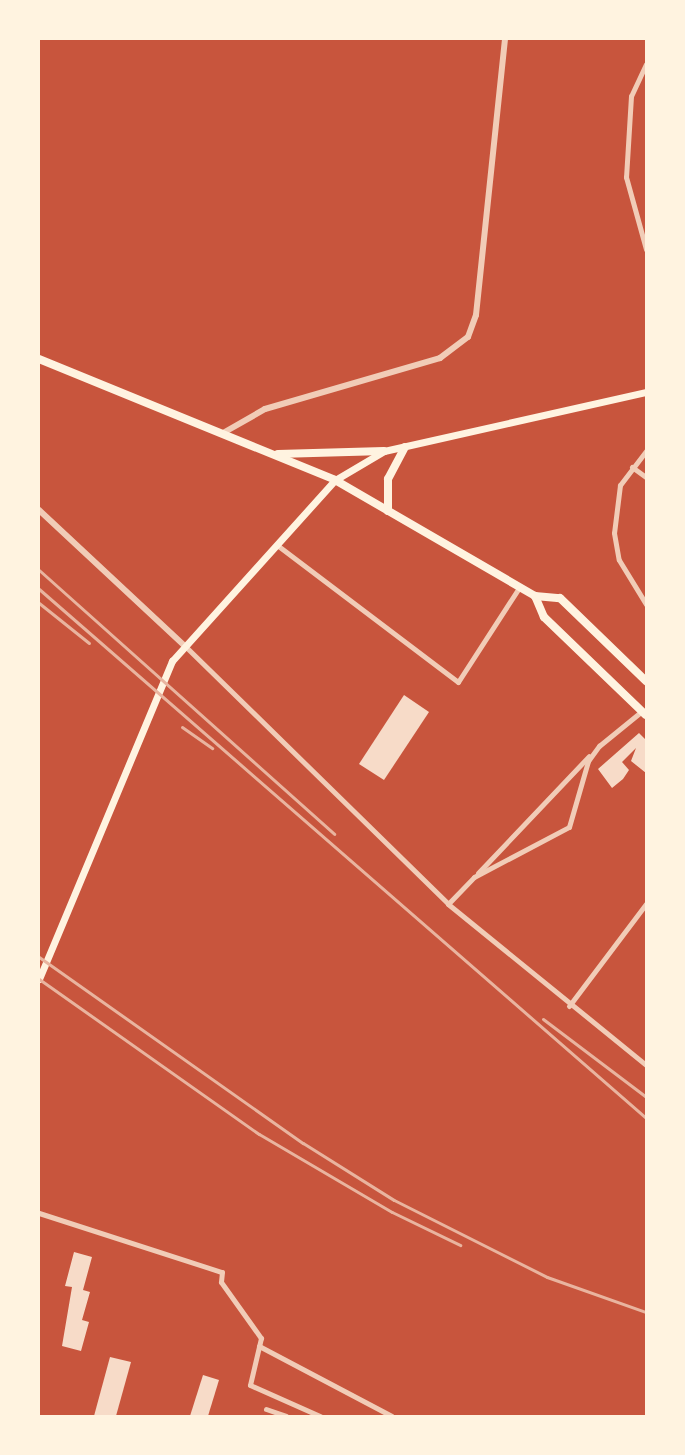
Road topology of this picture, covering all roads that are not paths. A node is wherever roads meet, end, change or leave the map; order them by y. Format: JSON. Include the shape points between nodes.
{"nodes":[{"id":1,"x":505,"y":39,"type":"edge"},
{"id":2,"x":646,"y":64,"type":"edge"},
{"id":3,"x":646,"y":249,"type":"edge"},
{"id":4,"x":39,"y":359,"type":"edge"},
{"id":5,"x":646,"y":392,"type":"edge"},
{"id":6,"x":223,"y":432,"type":"junction"},
{"id":7,"x":405,"y":447,"type":"junction"},
{"id":8,"x":384,"y":451,"type":"junction"},
{"id":9,"x":646,"y":451,"type":"edge"},
{"id":10,"x":273,"y":454,"type":"junction"},
{"id":11,"x":632,"y":467,"type":"junction"},
{"id":12,"x":646,"y":477,"type":"edge"},
{"id":13,"x":335,"y":480,"type":"junction"},
{"id":14,"x":39,"y":510,"type":"edge"},
{"id":15,"x":388,"y":511,"type":"junction"},
{"id":16,"x":277,"y":545,"type":"junction"},
{"id":17,"x":520,"y":586,"type":"junction"},
{"id":18,"x":535,"y":596,"type":"junction"},
{"id":19,"x":646,"y":604,"type":"edge"},
{"id":20,"x":186,"y":647,"type":"junction"},
{"id":21,"x":646,"y":681,"type":"edge"},
{"id":22,"x":644,"y":713,"type":"edge"},
{"id":23,"x":599,"y":746,"type":"junction"},
{"id":24,"x":474,"y":877,"type":"junction"},
{"id":25,"x":448,"y":904,"type":"junction"},
{"id":26,"x":646,"y":904,"type":"edge"},
{"id":27,"x":39,"y":979,"type":"edge"},
{"id":28,"x":568,"y":1006,"type":"junction"},
{"id":29,"x":646,"y":1065,"type":"edge"},
{"id":30,"x":39,"y":1213,"type":"edge"},
{"id":31,"x":259,"y":1346,"type":"junction"},
{"id":32,"x":266,"y":1409,"type":"dead end"},
{"id":33,"x":286,"y":1416,"type":"edge"},
{"id":34,"x":320,"y":1416,"type":"edge"},
{"id":35,"x":392,"y":1416,"type":"edge"}],
"edges":[{"from":1,"to":6,"type":"street","via":[[476,315],[468,337],[440,358],[265,409]]},
{"from":2,"to":3,"type":"street","via":[[631,96],[626,177]]},
{"from":4,"to":6,"type":"main road"},
{"from":5,"to":7,"type":"main road"},
{"from":6,"to":10,"type":"main road"},
{"from":7,"to":8,"type":"main road"},
{"from":7,"to":15,"type":"main road","via":[[388,478]]},
{"from":8,"to":10,"type":"main road"},
{"from":8,"to":13,"type":"main road"},
{"from":9,"to":11,"type":"street"},
{"from":10,"to":13,"type":"main road"},
{"from":11,"to":12,"type":"street"},
{"from":11,"to":19,"type":"street","via":[[620,485],[614,533],[619,560]]},
{"from":13,"to":15,"type":"main road"},
{"from":13,"to":16,"type":"main road"},
{"from":14,"to":20,"type":"street"},
{"from":15,"to":17,"type":"main road"},
{"from":16,"to":17,"type":"street","via":[[458,682]]},
{"from":16,"to":20,"type":"main road"},
{"from":17,"to":18,"type":"main road"},
{"from":18,"to":21,"type":"main road","via":[[560,598]]},
{"from":18,"to":22,"type":"main road","via":[[544,617]]},
{"from":20,"to":25,"type":"street"},
{"from":20,"to":27,"type":"main road","via":[[172,661]]},
{"from":22,"to":23,"type":"street"},
{"from":23,"to":24,"type":"street"},
{"from":23,"to":24,"type":"street","via":[[580,781],[569,827]]},
{"from":24,"to":25,"type":"street"},
{"from":25,"to":28,"type":"street"},
{"from":26,"to":28,"type":"street"},
{"from":28,"to":29,"type":"street"},
{"from":30,"to":31,"type":"street","via":[[222,1272],[221,1282],[254,1322]]},
{"from":31,"to":34,"type":"street","via":[[250,1385]]},
{"from":31,"to":35,"type":"street"},
{"from":32,"to":33,"type":"street"}]}
